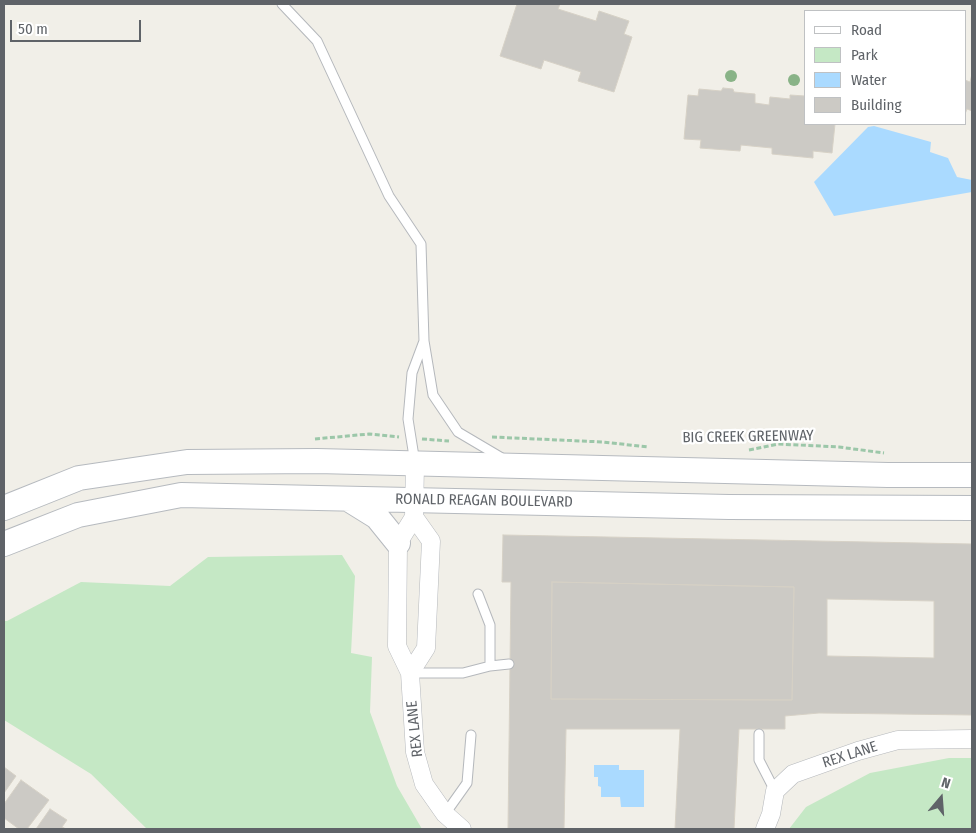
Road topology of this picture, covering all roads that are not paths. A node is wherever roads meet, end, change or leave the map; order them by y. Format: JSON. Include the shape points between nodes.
{"nodes":[{"id":1,"x":282,"y":4,"type":"edge"},
{"id":2,"x":424,"y":341,"type":"junction"},
{"id":3,"x":415,"y":464,"type":"junction"},
{"id":4,"x":515,"y":466,"type":"junction"},
{"id":5,"x":972,"y":475,"type":"edge"},
{"id":6,"x":347,"y":498,"type":"junction"},
{"id":7,"x":4,"y":508,"type":"edge"},
{"id":8,"x":414,"y":508,"type":"junction"},
{"id":9,"x":972,"y":508,"type":"edge"},
{"id":10,"x":398,"y":543,"type":"junction"},
{"id":11,"x":4,"y":544,"type":"edge"},
{"id":12,"x":478,"y":594,"type":"dead end"},
{"id":13,"x":508,"y":664,"type":"dead end"},
{"id":14,"x":490,"y":666,"type":"junction"},
{"id":15,"x":410,"y":673,"type":"junction"},
{"id":16,"x":759,"y":734,"type":"dead end"},
{"id":17,"x":471,"y":735,"type":"dead end"},
{"id":18,"x":972,"y":739,"type":"edge"},
{"id":19,"x":775,"y":791,"type":"junction"},
{"id":20,"x":445,"y":814,"type":"junction"},
{"id":21,"x":462,"y":829,"type":"edge"},
{"id":22,"x":765,"y":829,"type":"edge"}],
"edges":[{"from":1,"to":2,"type":"lane","via":[[317,41],[389,196],[421,244]]},
{"from":2,"to":3,"type":"lane","via":[[412,373],[408,419]]},
{"from":2,"to":4,"type":"lane","via":[[433,395],[458,432]]},
{"from":3,"to":4,"type":"main road"},
{"from":3,"to":7,"type":"main road","via":[[187,462],[79,478]]},
{"from":3,"to":8,"type":"street"},
{"from":4,"to":5,"type":"main road","via":[[888,476]]},
{"from":6,"to":8,"type":"main road","name":"RONALD REAGAN BOULEVARD"},
{"from":6,"to":10,"type":"main road","via":[[377,517]]},
{"from":6,"to":11,"type":"main road","name":"RONALD REAGAN BOULEVARD","via":[[181,495],[78,515]]},
{"from":8,"to":9,"type":"main road","name":"RONALD REAGAN BOULEVARD"},
{"from":8,"to":10,"type":"street"},
{"from":8,"to":15,"type":"street","via":[[431,541],[426,648]]},
{"from":10,"to":15,"type":"street","name":"REX LANE","via":[[397,646]]},
{"from":12,"to":14,"type":"lane","via":[[490,625]]},
{"from":13,"to":14,"type":"lane"},
{"from":14,"to":15,"type":"lane","via":[[463,673]]},
{"from":15,"to":20,"type":"street","name":"REX LANE","via":[[415,752],[424,784]]},
{"from":16,"to":19,"type":"lane","via":[[759,760]]},
{"from":17,"to":20,"type":"lane","via":[[467,783]]},
{"from":18,"to":19,"type":"street","name":"REX LANE","via":[[898,740],[793,774]]},
{"from":19,"to":22,"type":"street"},
{"from":20,"to":21,"type":"street","name":"REX LANE"}]}
